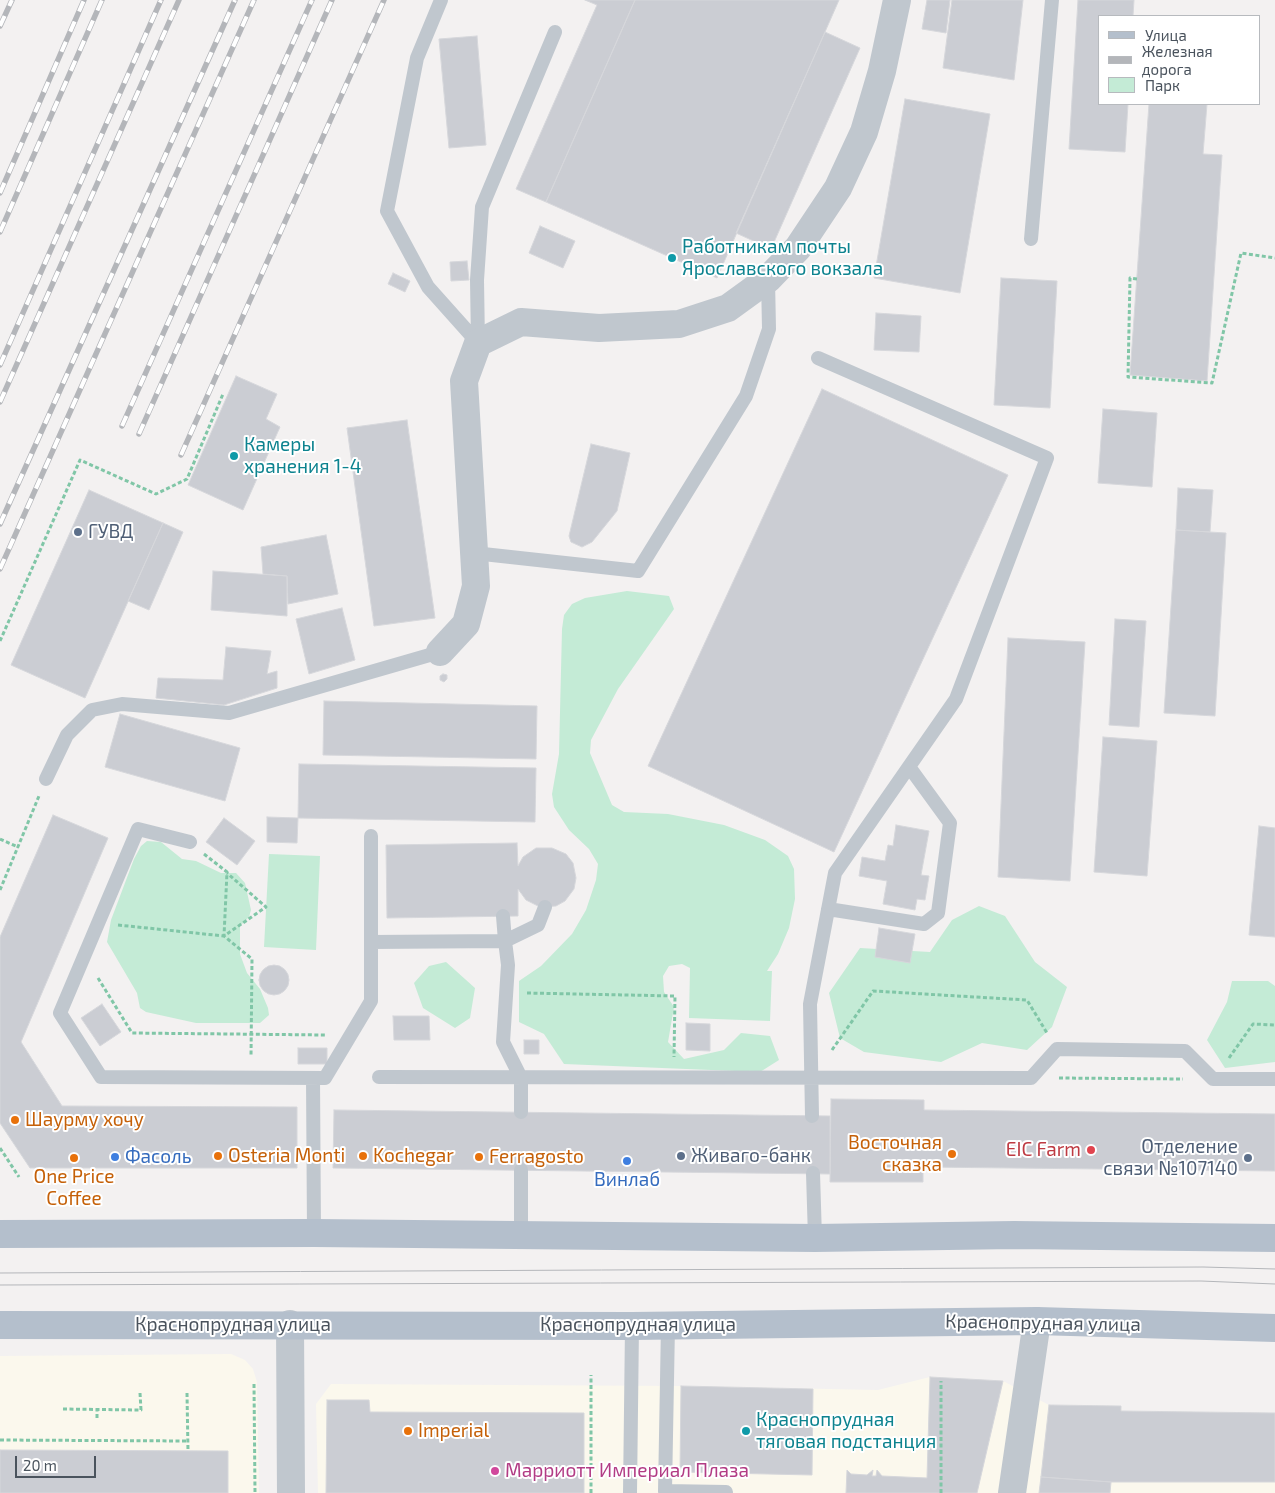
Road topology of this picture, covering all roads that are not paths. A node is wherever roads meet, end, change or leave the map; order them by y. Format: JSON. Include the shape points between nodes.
{"nodes":[{"id":1,"x":441,"y":0,"type":"edge"},
{"id":2,"x":897,"y":0,"type":"edge"},
{"id":3,"x":1052,"y":0,"type":"edge"},
{"id":4,"x":555,"y":32,"type":"dead end"},
{"id":5,"x":1031,"y":239,"type":"dead end"},
{"id":6,"x":768,"y":279,"type":"junction"},
{"id":7,"x":478,"y":343,"type":"junction"},
{"id":8,"x":818,"y":358,"type":"dead end"},
{"id":9,"x":474,"y":553,"type":"junction"},
{"id":10,"x":440,"y":652,"type":"joint"},
{"id":11,"x":910,"y":768,"type":"junction"},
{"id":12,"x":46,"y":779,"type":"road end"},
{"id":13,"x":371,"y":836,"type":"dead end"},
{"id":14,"x":190,"y":842,"type":"road end"},
{"id":15,"x":545,"y":907,"type":"dead end"},
{"id":16,"x":828,"y":909,"type":"junction"},
{"id":17,"x":503,"y":916,"type":"dead end"},
{"id":18,"x":505,"y":941,"type":"junction"},
{"id":19,"x":371,"y":942,"type":"junction"},
{"id":20,"x":380,"y":1077,"type":"dead end"},
{"id":21,"x":313,"y":1078,"type":"junction"},
{"id":22,"x":521,"y":1078,"type":"junction"},
{"id":23,"x":812,"y":1079,"type":"junction"},
{"id":24,"x":1275,"y":1079,"type":"edge"},
{"id":25,"x":522,"y":1112,"type":"dead end"},
{"id":26,"x":812,"y":1116,"type":"dead end"},
{"id":27,"x":521,"y":1170,"type":"dead end"},
{"id":28,"x":813,"y":1173,"type":"dead end"},
{"id":29,"x":314,"y":1233,"type":"junction"},
{"id":30,"x":0,"y":1234,"type":"edge"},
{"id":31,"x":521,"y":1236,"type":"junction"},
{"id":32,"x":814,"y":1238,"type":"junction"},
{"id":33,"x":1275,"y":1238,"type":"edge"},
{"id":34,"x":1037,"y":1321,"type":"junction"},
{"id":35,"x":290,"y":1324,"type":"junction"},
{"id":36,"x":0,"y":1325,"type":"edge"},
{"id":37,"x":668,"y":1325,"type":"junction"},
{"id":38,"x":632,"y":1326,"type":"junction"},
{"id":39,"x":1275,"y":1328,"type":"edge"},
{"id":40,"x":726,"y":1492,"type":"edge"},
{"id":41,"x":291,"y":1493,"type":"edge"},
{"id":42,"x":630,"y":1493,"type":"edge"},
{"id":43,"x":1012,"y":1493,"type":"edge"}],
"edges":[{"from":1,"to":7,"type":"lane","via":[[417,58],[387,212],[428,287]]},
{"from":2,"to":6,"type":"street","via":[[882,71],[866,123],[838,188],[798,248]]},
{"from":3,"to":5,"type":"lane"},
{"from":4,"to":7,"type":"lane","via":[[482,207],[477,280]]},
{"from":6,"to":7,"type":"street","via":[[728,308],[679,324],[599,328],[520,322]]},
{"from":6,"to":9,"type":"lane","via":[[769,329],[746,396],[638,571]]},
{"from":7,"to":9,"type":"street","via":[[464,382]]},
{"from":8,"to":11,"type":"lane","via":[[1047,458],[956,699]]},
{"from":9,"to":10,"type":"street","via":[[476,586],[466,624]]},
{"from":10,"to":12,"type":"lane","via":[[229,713],[122,704],[92,710],[67,735]]},
{"from":11,"to":16,"type":"lane","via":[[835,872]]},
{"from":11,"to":16,"type":"lane","via":[[950,823],[938,913],[924,924]]},
{"from":13,"to":19,"type":"lane"},
{"from":14,"to":21,"type":"lane","via":[[138,829],[60,1013],[101,1077]]},
{"from":15,"to":18,"type":"lane","via":[[538,925]]},
{"from":16,"to":23,"type":"lane","via":[[810,1004]]},
{"from":17,"to":18,"type":"lane"},
{"from":18,"to":19,"type":"lane"},
{"from":18,"to":22,"type":"lane","via":[[508,966],[503,1042]]},
{"from":19,"to":21,"type":"lane","via":[[371,1001],[325,1078]]},
{"from":20,"to":22,"type":"lane"},
{"from":21,"to":29,"type":"lane"},
{"from":22,"to":23,"type":"lane"},
{"from":22,"to":25,"type":"lane"},
{"from":23,"to":24,"type":"lane","via":[[1031,1078],[1057,1049],[1186,1051],[1213,1079]]},
{"from":23,"to":26,"type":"lane"},
{"from":27,"to":31,"type":"lane"},
{"from":28,"to":32,"type":"lane"},
{"from":29,"to":30,"type":"main road"},
{"from":29,"to":31,"type":"main road"},
{"from":31,"to":32,"type":"main road"},
{"from":32,"to":33,"type":"main road","via":[[1014,1235]]},
{"from":34,"to":37,"type":"main road","name":"Краснопрудная улица"},
{"from":34,"to":39,"type":"main road","name":"Краснопрудная улица"},
{"from":34,"to":43,"type":"street"},
{"from":35,"to":36,"type":"main road","name":"Краснопрудная улица"},
{"from":35,"to":38,"type":"main road","name":"Краснопрудная улица"},
{"from":35,"to":41,"type":"street"},
{"from":37,"to":38,"type":"main road","name":"Краснопрудная улица"},
{"from":37,"to":40,"type":"lane","via":[[665,1491]]},
{"from":38,"to":42,"type":"lane"}]}
